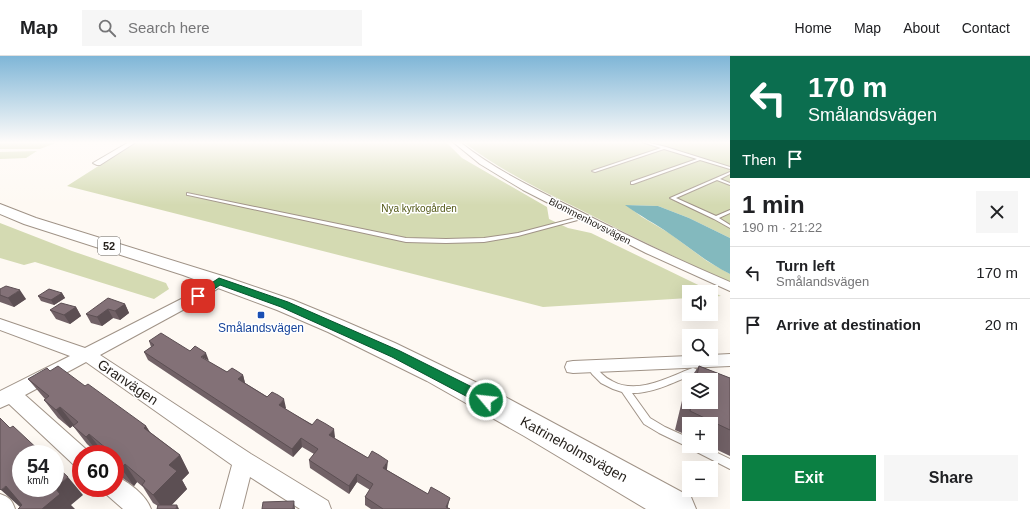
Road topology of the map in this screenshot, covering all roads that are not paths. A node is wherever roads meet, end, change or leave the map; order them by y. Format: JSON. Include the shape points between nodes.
{"nodes":[{"id":1,"x":485,"y":163,"type":"edge"},
{"id":2,"x":619,"y":163,"type":"edge"},
{"id":3,"x":688,"y":163,"type":"edge"},
{"id":4,"x":714,"y":163,"type":"edge"},
{"id":5,"x":730,"y":168,"type":"edge"},
{"id":6,"x":594,"y":171,"type":"dead end"},
{"id":7,"x":730,"y":174,"type":"edge"},
{"id":8,"x":717,"y":179,"type":"junction"},
{"id":9,"x":632,"y":183,"type":"dead end"},
{"id":10,"x":730,"y":184,"type":"edge"},
{"id":11,"x":188,"y":194,"type":"dead end"},
{"id":12,"x":0,"y":209,"type":"edge"},
{"id":13,"x":730,"y":211,"type":"edge"},
{"id":14,"x":0,"y":214,"type":"edge"},
{"id":15,"x":582,"y":217,"type":"junction"},
{"id":16,"x":716,"y":218,"type":"junction"},
{"id":17,"x":730,"y":227,"type":"edge"},
{"id":18,"x":215,"y":284,"type":"junction"},
{"id":19,"x":730,"y":287,"type":"edge"},
{"id":20,"x":0,"y":324,"type":"edge"},
{"id":21,"x":86,"y":354,"type":"junction"},
{"id":22,"x":730,"y":360,"type":"edge"},
{"id":23,"x":591,"y":366,"type":"junction"},
{"id":24,"x":573,"y":367,"type":"dead end"},
{"id":25,"x":690,"y":369,"type":"junction"},
{"id":26,"x":625,"y":390,"type":"junction"},
{"id":27,"x":5,"y":397,"type":"edge"},
{"id":28,"x":682,"y":440,"type":"edge"},
{"id":29,"x":72,"y":451,"type":"edge"},
{"id":30,"x":708,"y":453,"type":"edge"},
{"id":31,"x":244,"y":461,"type":"junction"},
{"id":32,"x":730,"y":464,"type":"edge"},
{"id":33,"x":124,"y":495,"type":"edge"},
{"id":34,"x":0,"y":505,"type":"edge"},
{"id":35,"x":4,"y":509,"type":"edge"},
{"id":36,"x":140,"y":509,"type":"edge"},
{"id":37,"x":231,"y":509,"type":"edge"},
{"id":38,"x":320,"y":509,"type":"edge"},
{"id":39,"x":652,"y":509,"type":"edge"},
{"id":40,"x":679,"y":509,"type":"edge"}],
"edges":[{"from":1,"to":15,"type":"street","name":"Blommenhovsvägen"},
{"from":2,"to":6,"type":"lane"},
{"from":3,"to":9,"type":"lane"},
{"from":4,"to":5,"type":"lane"},
{"from":7,"to":8,"type":"lane"},
{"from":8,"to":10,"type":"lane"},
{"from":8,"to":16,"type":"lane","via":[[672,198]]},
{"from":11,"to":15,"type":"lane","via":[[406,240],[484,240]]},
{"from":12,"to":18,"type":"main road","name":"Katrineholmsvägen","number":"52"},
{"from":13,"to":16,"type":"lane"},
{"from":14,"to":18,"type":"main road","name":"Katrineholmsvägen","number":"52"},
{"from":15,"to":19,"type":"street","name":"Blommenhovsvägen","via":[[683,267]]},
{"from":16,"to":17,"type":"lane"},
{"from":18,"to":21,"type":"street","via":[[198,296]]},
{"from":18,"to":39,"type":"main road","name":"Katrineholmsvägen","number":"52","via":[[390,363],[454,396]]},
{"from":18,"to":40,"type":"main road","name":"Katrineholmsvägen","number":"52","via":[[284,305],[403,358],[551,435]]},
{"from":20,"to":21,"type":"street","name":"Granvägen"},
{"from":21,"to":27,"type":"street"},
{"from":21,"to":31,"type":"street","name":"Granvägen"},
{"from":22,"to":25,"type":"street"},
{"from":23,"to":24,"type":"street"},
{"from":23,"to":25,"type":"street"},
{"from":23,"to":26,"type":"lane","via":[[602,379]]},
{"from":25,"to":26,"type":"lane","via":[[637,390]]},
{"from":26,"to":28,"type":"lane","via":[[647,421]]},
{"from":27,"to":29,"type":"street"},
{"from":30,"to":32,"type":"lane"},
{"from":31,"to":37,"type":"street"},
{"from":31,"to":38,"type":"street","name":"Granvägen"},
{"from":33,"to":36,"type":"street"},
{"from":34,"to":35,"type":"street"}]}
